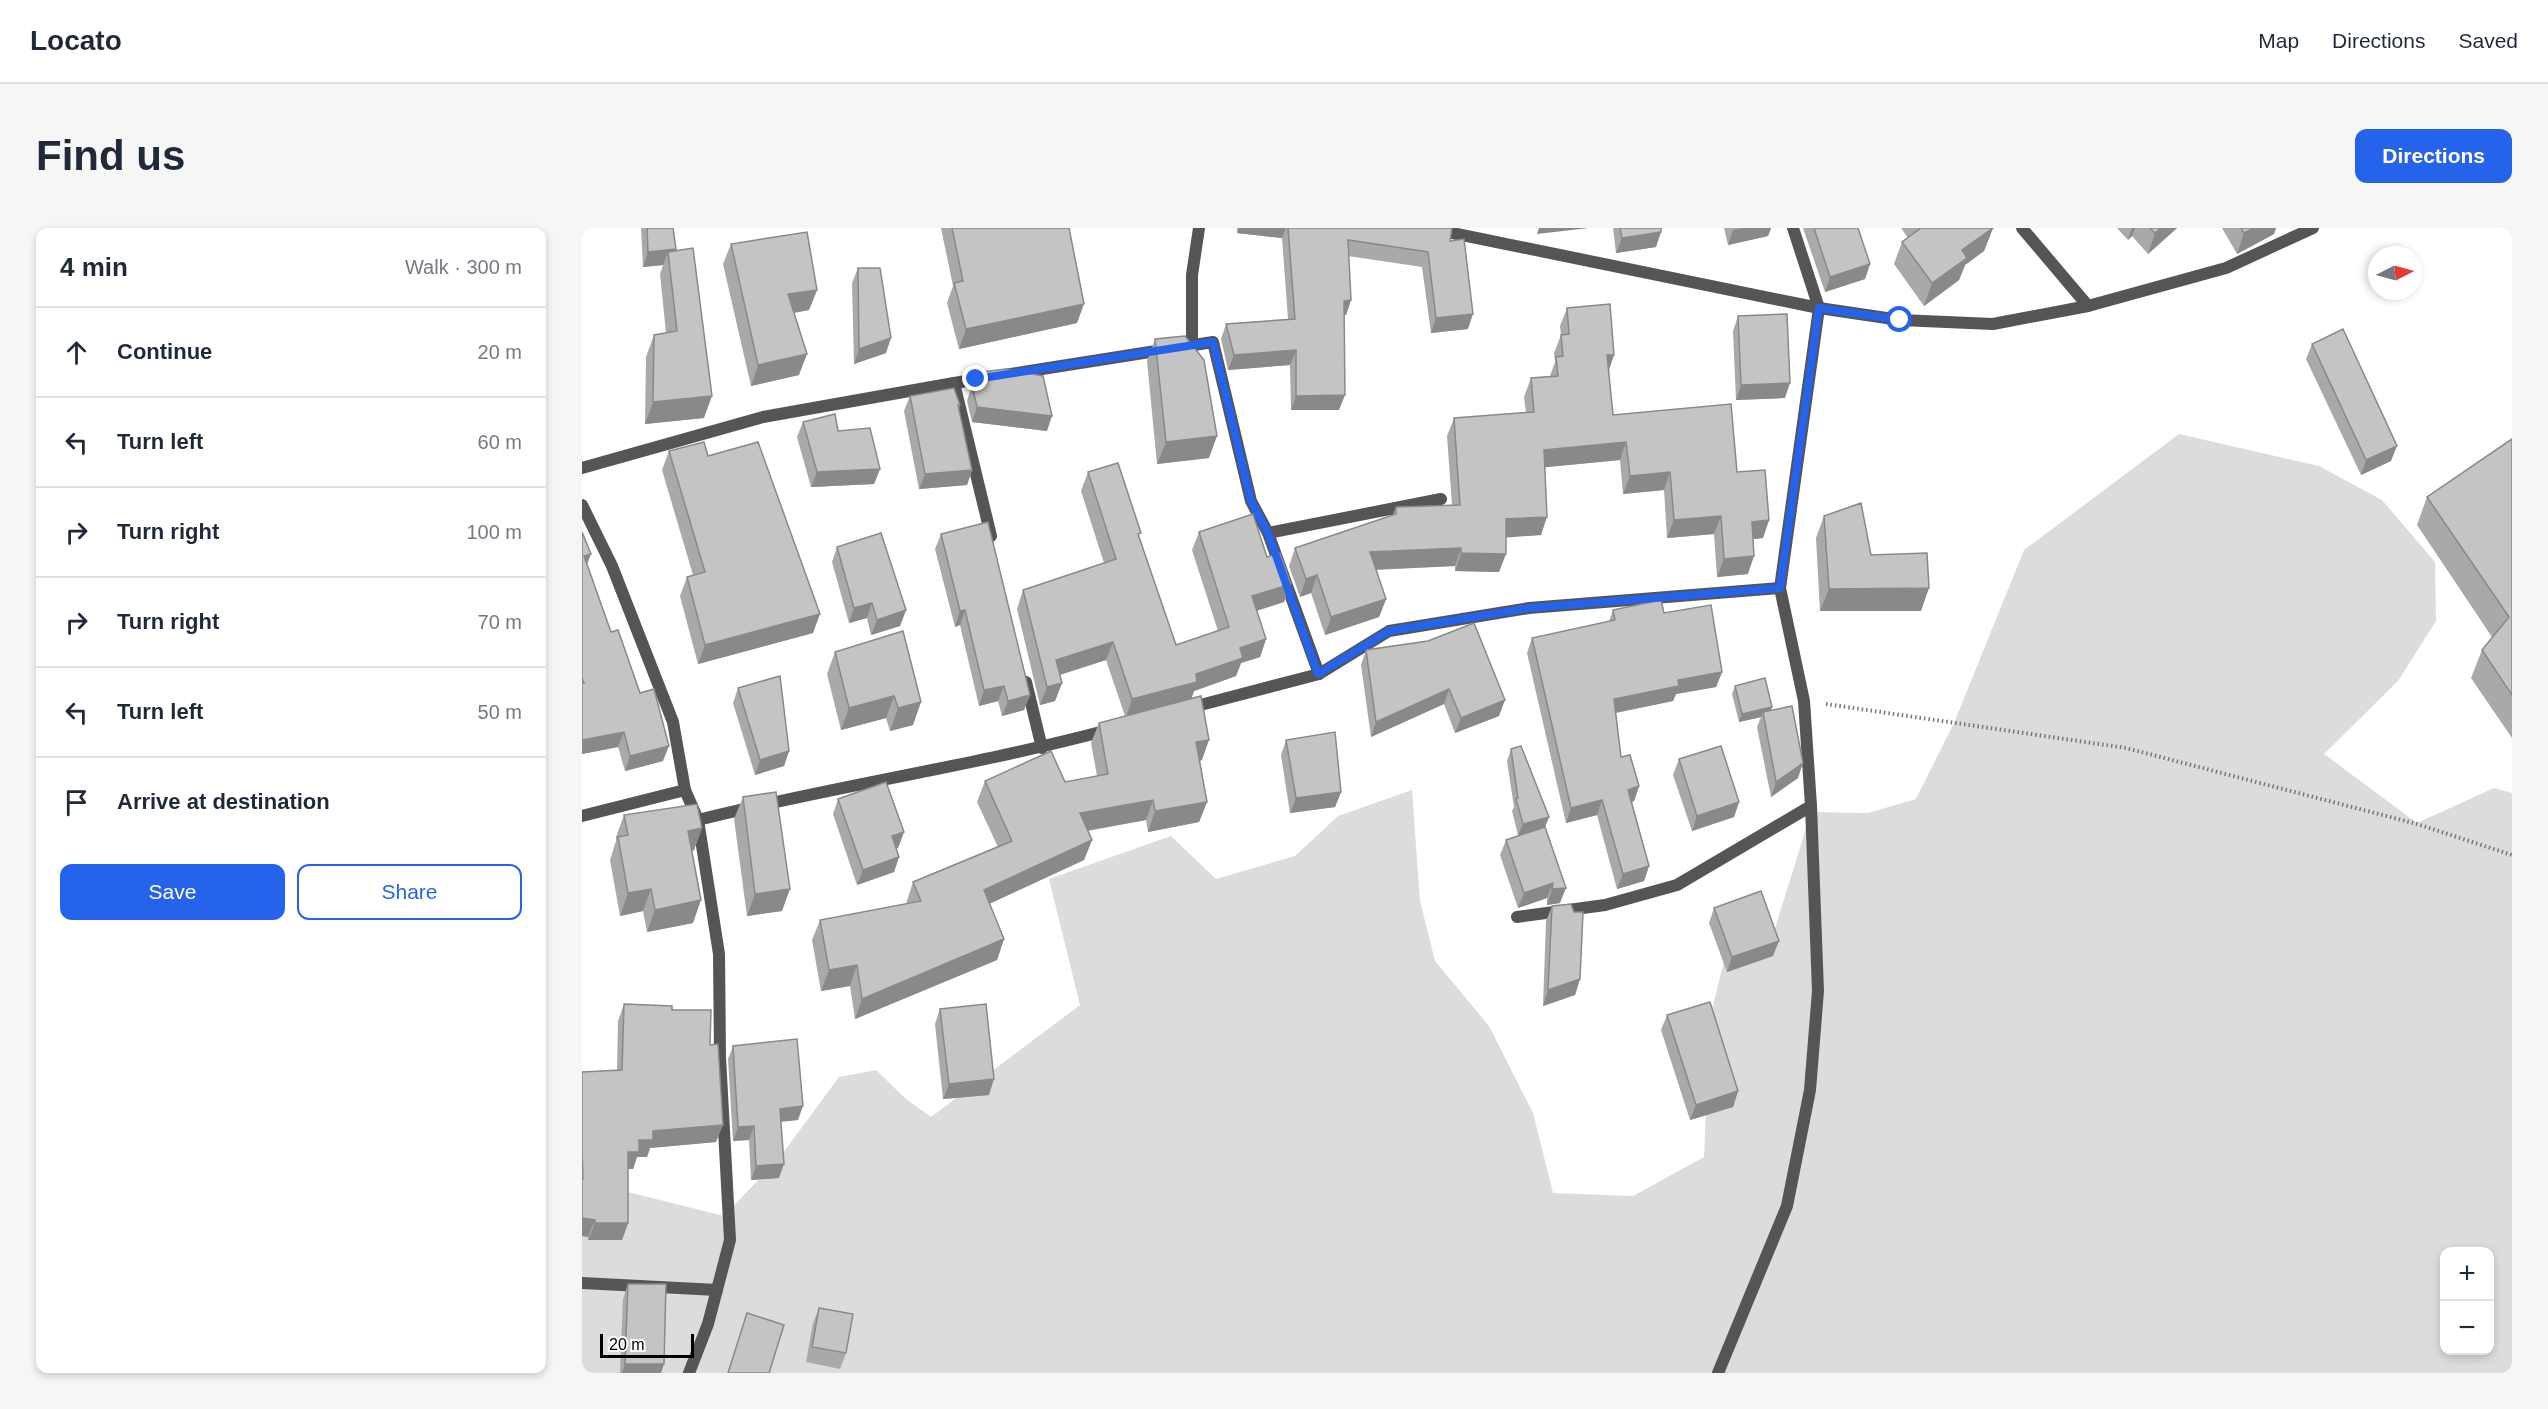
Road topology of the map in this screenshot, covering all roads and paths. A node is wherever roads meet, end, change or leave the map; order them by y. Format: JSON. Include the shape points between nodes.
{"nodes":[{"id":1,"x":1199,"y":228,"type":"edge"},
{"id":2,"x":1428,"y":228,"type":"edge"},
{"id":3,"x":1793,"y":228,"type":"edge"},
{"id":4,"x":2022,"y":228,"type":"edge"},
{"id":5,"x":2313,"y":228,"type":"edge"},
{"id":6,"x":2088,"y":306,"type":"junction"},
{"id":7,"x":1819,"y":308,"type":"junction"},
{"id":8,"x":1192,"y":345,"type":"junction"},
{"id":9,"x":954,"y":383,"type":"junction"},
{"id":10,"x":582,"y":468,"type":"edge"},
{"id":11,"x":1441,"y":499,"type":"dead end"},
{"id":12,"x":582,"y":505,"type":"edge"},
{"id":13,"x":1268,"y":533,"type":"junction"},
{"id":14,"x":995,"y":554,"type":"edge"},
{"id":15,"x":1780,"y":588,"type":"junction"},
{"id":16,"x":1023,"y":668,"type":"edge"},
{"id":17,"x":1318,"y":674,"type":"junction"},
{"id":18,"x":1804,"y":701,"type":"junction"},
{"id":19,"x":1180,"y":711,"type":"edge"},
{"id":20,"x":1123,"y":726,"type":"edge"},
{"id":21,"x":1042,"y":748,"type":"junction"},
{"id":22,"x":686,"y":790,"type":"junction"},
{"id":23,"x":1811,"y":806,"type":"junction"},
{"id":24,"x":582,"y":816,"type":"edge"},
{"id":25,"x":698,"y":820,"type":"junction"},
{"id":26,"x":2512,"y":855,"type":"edge"},
{"id":27,"x":1517,"y":917,"type":"dead end"},
{"id":28,"x":582,"y":1283,"type":"edge"},
{"id":29,"x":717,"y":1290,"type":"junction"},
{"id":30,"x":689,"y":1373,"type":"edge"},
{"id":31,"x":1718,"y":1373,"type":"edge"}],
"edges":[{"from":1,"to":8,"type":"street","via":[[1192,275]]},
{"from":2,"to":7,"type":"street"},
{"from":3,"to":7,"type":"street"},
{"from":4,"to":6,"type":"street"},
{"from":5,"to":6,"type":"street","via":[[2226,268]]},
{"from":6,"to":7,"type":"street","via":[[1993,324],[1900,320]]},
{"from":7,"to":15,"type":"street"},
{"from":8,"to":9,"type":"street"},
{"from":8,"to":13,"type":"street","via":[[1213,342],[1251,501]]},
{"from":9,"to":10,"type":"street","via":[[764,417]]},
{"from":9,"to":14,"type":"street"},
{"from":11,"to":13,"type":"street"},
{"from":12,"to":22,"type":"street","via":[[612,566],[674,722]]},
{"from":13,"to":17,"type":"street"},
{"from":15,"to":17,"type":"street","via":[[1529,608],[1389,631]]},
{"from":15,"to":18,"type":"street"},
{"from":16,"to":21,"type":"street"},
{"from":17,"to":19,"type":"street"},
{"from":18,"to":23,"type":"street"},
{"from":18,"to":26,"type":"path","via":[[2126,748],[2417,824]]},
{"from":20,"to":21,"type":"street"},
{"from":21,"to":25,"type":"street"},
{"from":22,"to":24,"type":"street"},
{"from":22,"to":25,"type":"street"},
{"from":23,"to":27,"type":"street","via":[[1677,885],[1605,905]]},
{"from":23,"to":31,"type":"street","via":[[1818,991],[1810,1090],[1787,1206]]},
{"from":25,"to":29,"type":"street","via":[[719,954],[730,1240]]},
{"from":28,"to":29,"type":"street"},
{"from":29,"to":30,"type":"street"}]}
